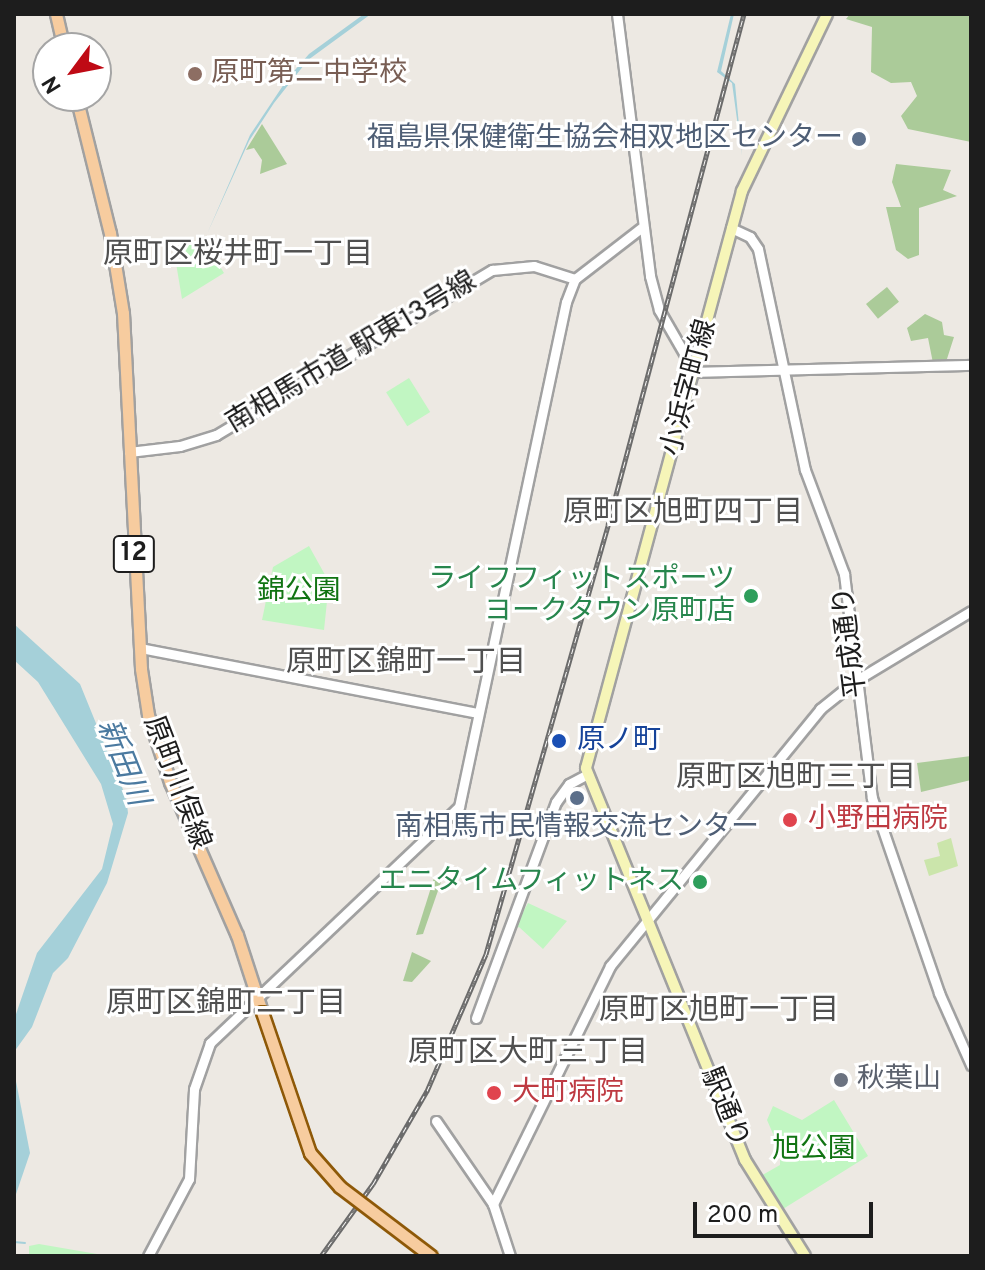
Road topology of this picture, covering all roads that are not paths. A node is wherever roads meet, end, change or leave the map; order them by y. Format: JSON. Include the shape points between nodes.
{"nodes":[{"id":1,"x":617,"y":14,"type":"edge"},
{"id":2,"x":827,"y":14,"type":"edge"},
{"id":3,"x":80,"y":112,"type":"edge"},
{"id":4,"x":641,"y":228,"type":"junction"},
{"id":5,"x":731,"y":228,"type":"junction"},
{"id":6,"x":575,"y":279,"type":"junction"},
{"id":7,"x":971,"y":365,"type":"edge"},
{"id":8,"x":695,"y":372,"type":"junction"},
{"id":9,"x":781,"y":373,"type":"junction"},
{"id":10,"x":129,"y":452,"type":"junction"},
{"id":11,"x":971,"y":611,"type":"edge"},
{"id":12,"x":140,"y":648,"type":"junction"},
{"id":13,"x":855,"y":681,"type":"junction"},
{"id":14,"x":478,"y":713,"type":"junction"},
{"id":15,"x":588,"y":774,"type":"junction"},
{"id":16,"x":647,"y":920,"type":"junction"},
{"id":17,"x":258,"y":995,"type":"junction"},
{"id":18,"x":476,"y":1018,"type":"dead end"},
{"id":19,"x":971,"y":1065,"type":"edge"},
{"id":20,"x":436,"y":1121,"type":"dead end"},
{"id":21,"x":493,"y":1204,"type":"junction"},
{"id":22,"x":148,"y":1256,"type":"edge"},
{"id":23,"x":431,"y":1256,"type":"edge"},
{"id":24,"x":510,"y":1256,"type":"edge"},
{"id":25,"x":805,"y":1256,"type":"edge"}],
"edges":[{"from":1,"to":4,"type":"street"},
{"from":2,"to":5,"type":"main road","name":"小浜字町線","via":[[755,158]]},
{"from":3,"to":10,"type":"main road","name":"原町川俣線","number":"12","via":[[110,233],[123,313]]},
{"from":4,"to":6,"type":"street"},
{"from":4,"to":8,"type":"street","via":[[657,304]]},
{"from":5,"to":8,"type":"main road","name":"小浜字町線"},
{"from":5,"to":9,"type":"street","name":"平成通り","via":[[750,237],[758,249]]},
{"from":6,"to":10,"type":"street","name":"南相馬市道 駅東13号線","via":[[534,266],[492,270],[216,435]]},
{"from":6,"to":14,"type":"street"},
{"from":7,"to":9,"type":"street"},
{"from":8,"to":9,"type":"street"},
{"from":8,"to":15,"type":"main road","name":"小浜字町線","via":[[587,760]]},
{"from":9,"to":13,"type":"street","name":"平成通り","via":[[812,498],[844,574]]},
{"from":10,"to":12,"type":"main road","name":"原町川俣線","number":"12"},
{"from":11,"to":13,"type":"street"},
{"from":12,"to":14,"type":"street"},
{"from":12,"to":17,"type":"main road","name":"原町川俣線","number":"12","via":[[148,715],[162,760],[223,897]]},
{"from":13,"to":16,"type":"street","via":[[820,709]]},
{"from":13,"to":19,"type":"street","name":"平成通り","via":[[876,809],[939,993]]},
{"from":14,"to":17,"type":"street","via":[[452,818]]},
{"from":15,"to":16,"type":"main road","name":"駅通り"},
{"from":15,"to":18,"type":"street","via":[[569,784],[556,802]]},
{"from":16,"to":21,"type":"street","via":[[607,970]]},
{"from":16,"to":25,"type":"main road","name":"駅通り","via":[[745,1160]]},
{"from":17,"to":22,"type":"street","via":[[204,1053],[194,1089],[189,1179]]},
{"from":17,"to":23,"type":"main road","name":"原町川俣線","number":"12","bridge":true,"via":[[299,1131],[316,1163]]},
{"from":20,"to":21,"type":"street"},
{"from":21,"to":24,"type":"street"}]}
